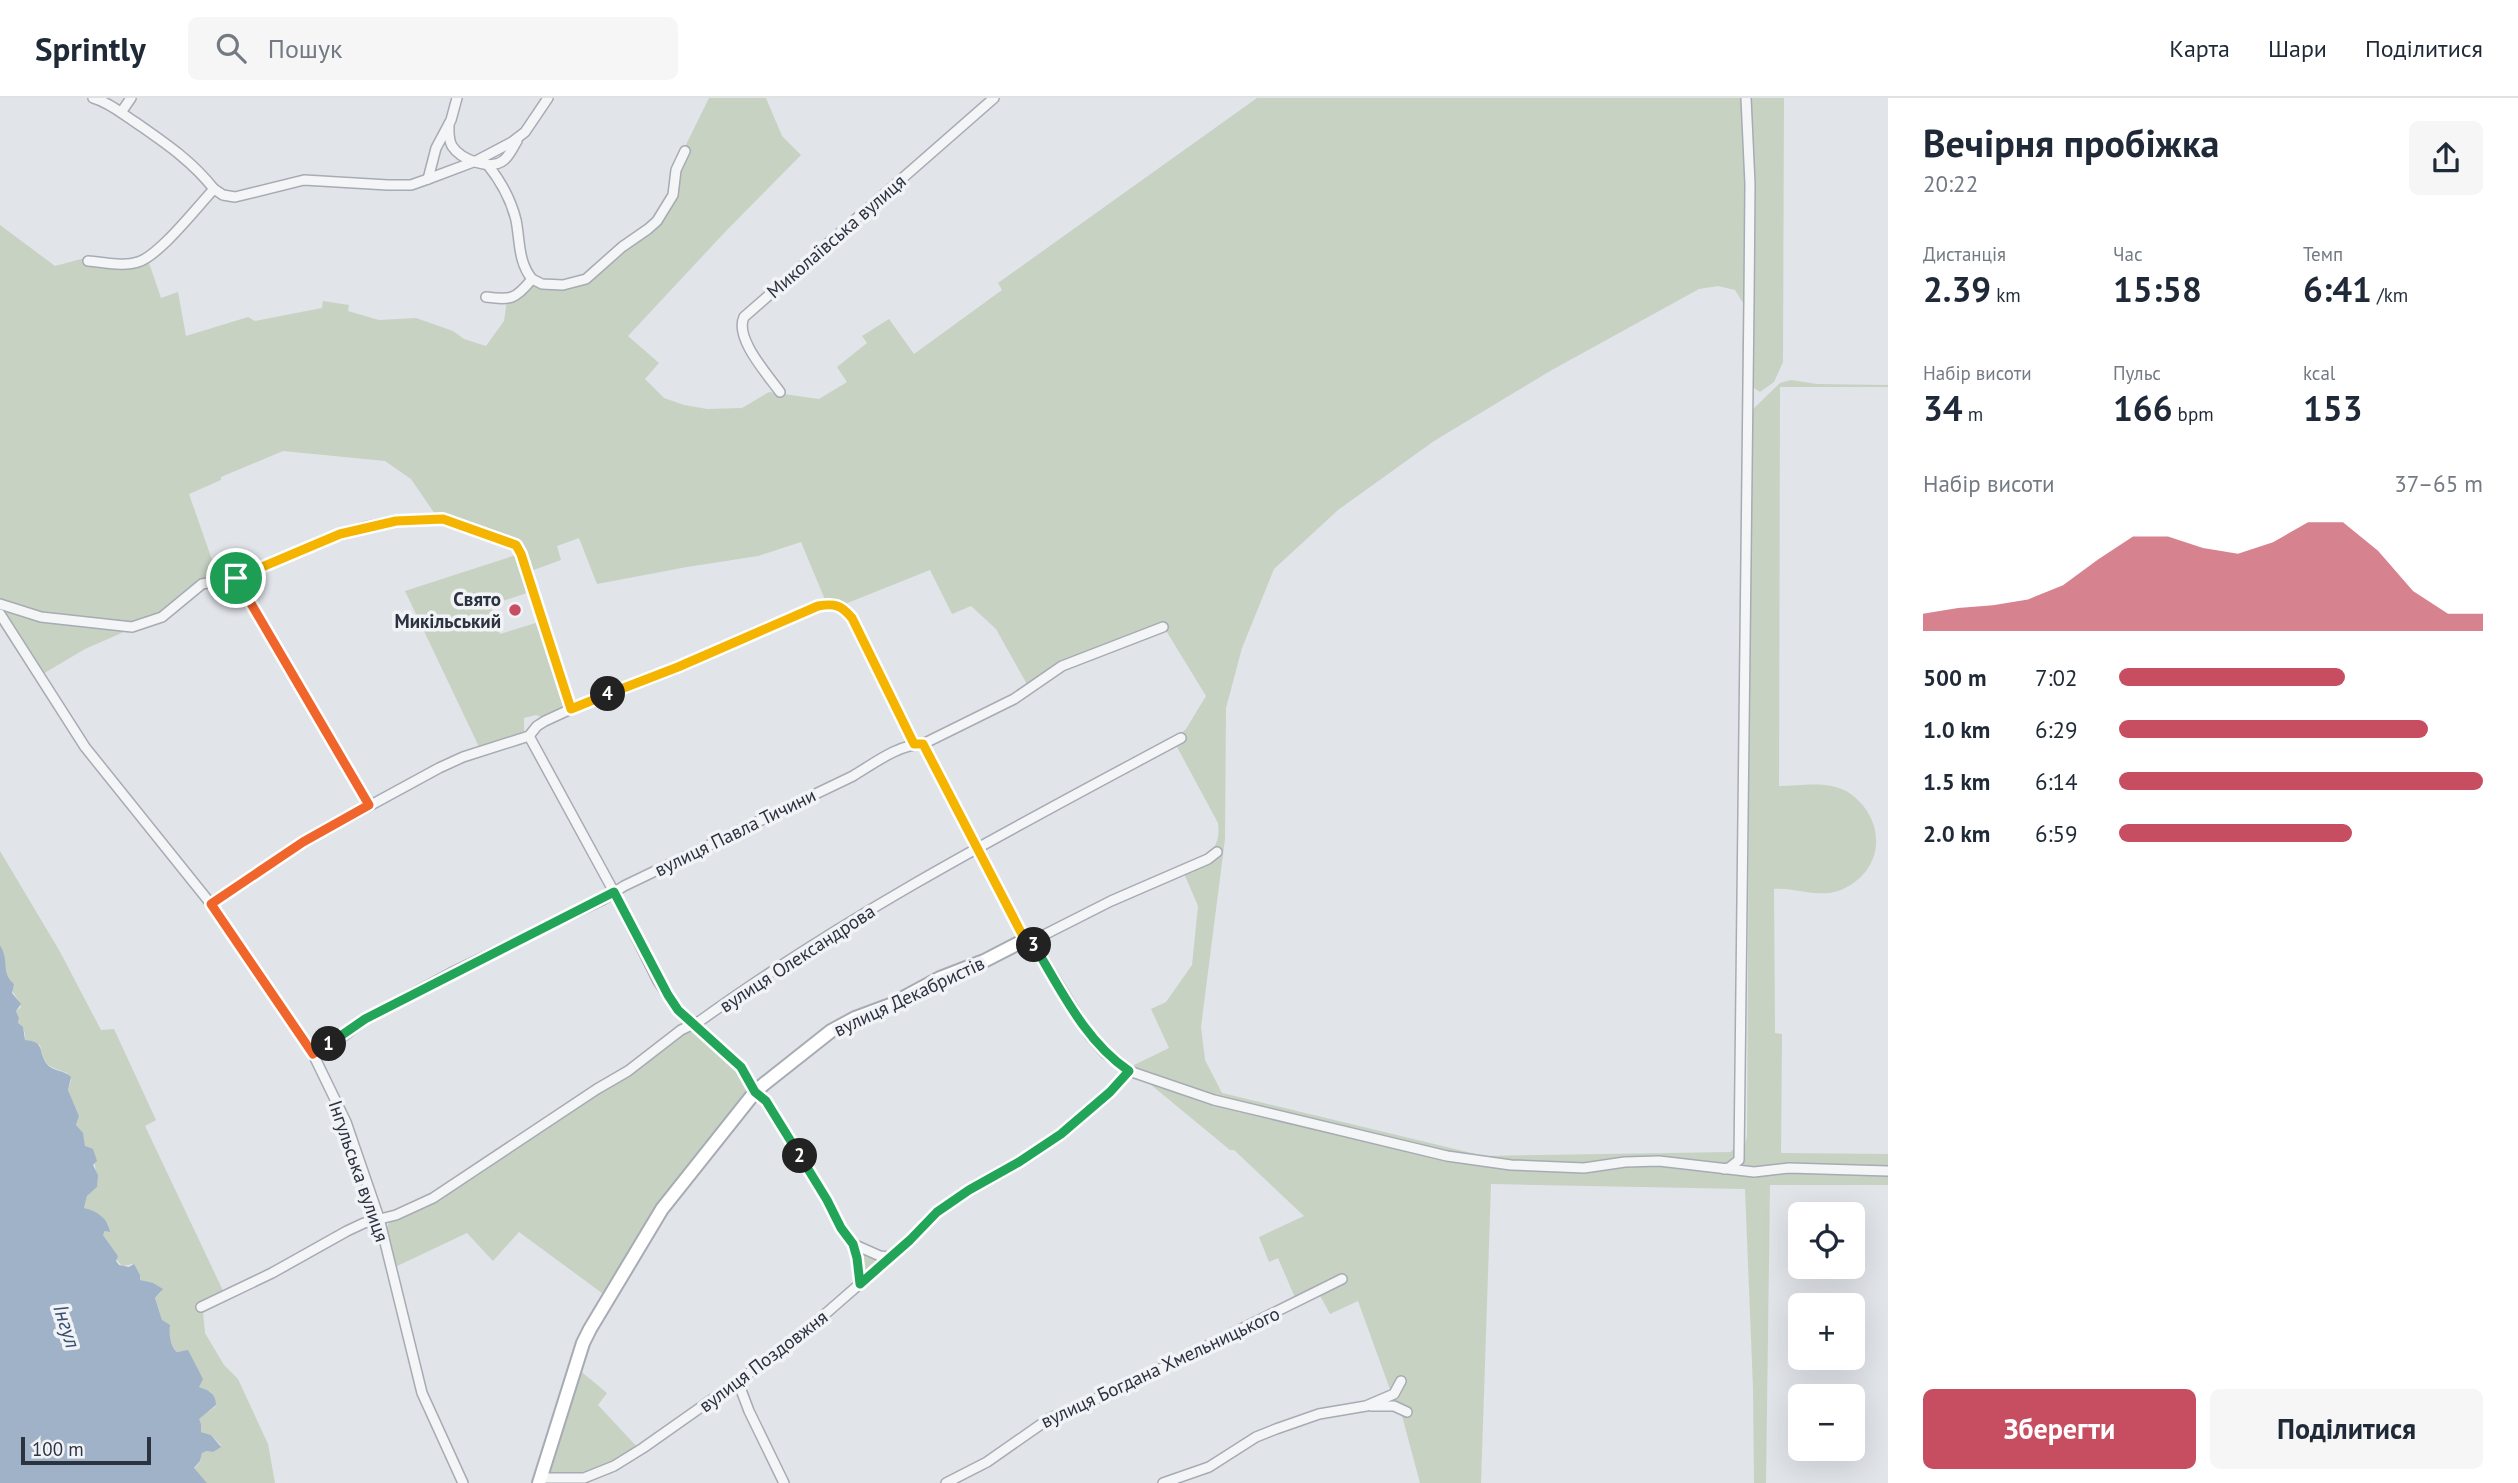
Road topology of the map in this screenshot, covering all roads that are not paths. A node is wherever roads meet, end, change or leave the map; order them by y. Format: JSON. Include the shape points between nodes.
{"nodes":[{"id":1,"x":93,"y":98,"type":"edge"},
{"id":2,"x":131,"y":98,"type":"edge"},
{"id":3,"x":457,"y":98,"type":"edge"},
{"id":4,"x":548,"y":98,"type":"edge"},
{"id":5,"x":994,"y":98,"type":"edge"},
{"id":6,"x":1746,"y":98,"type":"edge"},
{"id":7,"x":121,"y":111,"type":"junction"},
{"id":8,"x":449,"y":124,"type":"junction"},
{"id":9,"x":520,"y":136,"type":"junction"},
{"id":10,"x":685,"y":151,"type":"dead end"},
{"id":11,"x":476,"y":161,"type":"junction"},
{"id":12,"x":487,"y":164,"type":"junction"},
{"id":13,"x":428,"y":179,"type":"junction"},
{"id":14,"x":214,"y":189,"type":"junction"},
{"id":15,"x":88,"y":261,"type":"dead end"},
{"id":16,"x":531,"y":279,"type":"junction"},
{"id":17,"x":486,"y":297,"type":"dead end"},
{"id":18,"x":780,"y":392,"type":"dead end"},
{"id":19,"x":236,"y":578,"type":"junction"},
{"id":20,"x":0,"y":604,"type":"edge"},
{"id":21,"x":0,"y":614,"type":"edge"},
{"id":22,"x":1163,"y":627,"type":"dead end"},
{"id":23,"x":571,"y":709,"type":"junction"},
{"id":24,"x":529,"y":736,"type":"junction"},
{"id":25,"x":1181,"y":738,"type":"dead end"},
{"id":26,"x":918,"y":744,"type":"junction"},
{"id":27,"x":369,"y":805,"type":"junction"},
{"id":28,"x":978,"y":848,"type":"junction"},
{"id":29,"x":1217,"y":852,"type":"dead end"},
{"id":30,"x":614,"y":892,"type":"junction"},
{"id":31,"x":211,"y":904,"type":"junction"},
{"id":32,"x":1028,"y":941,"type":"junction"},
{"id":33,"x":693,"y":1024,"type":"junction"},
{"id":34,"x":313,"y":1054,"type":"junction"},
{"id":35,"x":1129,"y":1071,"type":"junction"},
{"id":36,"x":755,"y":1092,"type":"junction"},
{"id":37,"x":1739,"y":1160,"type":"junction"},
{"id":38,"x":1724,"y":1169,"type":"junction"},
{"id":39,"x":1740,"y":1171,"type":"junction"},
{"id":40,"x":1888,"y":1171,"type":"edge"},
{"id":41,"x":379,"y":1218,"type":"junction"},
{"id":42,"x":853,"y":1244,"type":"junction"},
{"id":43,"x":890,"y":1257,"type":"junction"},
{"id":44,"x":1342,"y":1279,"type":"dead end"},
{"id":45,"x":860,"y":1284,"type":"junction"},
{"id":46,"x":201,"y":1307,"type":"dead end"},
{"id":47,"x":1401,"y":1381,"type":"dead end"},
{"id":48,"x":738,"y":1382,"type":"junction"},
{"id":49,"x":1366,"y":1406,"type":"junction"},
{"id":50,"x":1407,"y":1412,"type":"dead end"},
{"id":51,"x":539,"y":1480,"type":"edge"},
{"id":52,"x":463,"y":1483,"type":"edge"},
{"id":53,"x":784,"y":1483,"type":"edge"},
{"id":54,"x":946,"y":1483,"type":"edge"},
{"id":55,"x":1163,"y":1483,"type":"edge"}],
"edges":[{"from":1,"to":7,"type":"street"},
{"from":2,"to":7,"type":"street"},
{"from":3,"to":8,"type":"street"},
{"from":4,"to":9,"type":"street"},
{"from":5,"to":18,"type":"street","name":"Миколаївська вулиця","via":[[744,317],[745,341]]},
{"from":6,"to":37,"type":"street","via":[[1750,184]]},
{"from":7,"to":14,"type":"street","via":[[188,159]]},
{"from":8,"to":11,"type":"street","via":[[452,146]]},
{"from":8,"to":13,"type":"street","via":[[436,148]]},
{"from":9,"to":11,"type":"street"},
{"from":9,"to":12,"type":"street","via":[[506,158]]},
{"from":10,"to":16,"type":"street","via":[[676,170],[673,195],[648,229],[586,279],[563,285]]},
{"from":11,"to":12,"type":"street"},
{"from":11,"to":13,"type":"street"},
{"from":12,"to":16,"type":"street","via":[[511,205],[523,265]]},
{"from":13,"to":14,"type":"street","via":[[387,186],[304,180],[235,197]]},
{"from":14,"to":15,"type":"street","via":[[142,261]]},
{"from":16,"to":17,"type":"street","via":[[515,297]]},
{"from":19,"to":20,"type":"street","via":[[202,584],[162,617],[132,627],[41,617]]},
{"from":19,"to":23,"type":"street","via":[[340,534],[396,521],[443,519],[510,542],[521,554]]},
{"from":19,"to":27,"type":"street"},
{"from":21,"to":31,"type":"street","name":"Інгульська вулиця","via":[[85,747]]},
{"from":22,"to":26,"type":"street","name":"вулиця Павла Тичини","via":[[1062,666],[1014,699]]},
{"from":23,"to":24,"type":"street","via":[[537,726]]},
{"from":23,"to":26,"type":"street","via":[[832,603],[852,618]]},
{"from":24,"to":27,"type":"street","via":[[463,757]]},
{"from":24,"to":30,"type":"street"},
{"from":25,"to":28,"type":"street","name":"вулиця Олександрова"},
{"from":26,"to":28,"type":"street"},
{"from":26,"to":30,"type":"street","name":"вулиця Павла Тичини"},
{"from":27,"to":31,"type":"street","via":[[303,842]]},
{"from":28,"to":32,"type":"street"},
{"from":28,"to":33,"type":"street","name":"вулиця Олександрова","via":[[814,944]]},
{"from":29,"to":32,"type":"street","name":"вулиця Декабристів"},
{"from":30,"to":33,"type":"street","via":[[659,981]]},
{"from":30,"to":34,"type":"street","name":"вулиця Павла Тичини","via":[[377,1012]]},
{"from":31,"to":34,"type":"street","name":"Інгульська вулиця"},
{"from":32,"to":35,"type":"street","via":[[1090,1036]]},
{"from":32,"to":36,"type":"street","name":"вулиця Декабристів","via":[[831,1031]]},
{"from":33,"to":36,"type":"street","via":[[741,1067]]},
{"from":33,"to":41,"type":"street","name":"вулиця Олександрова","via":[[433,1198],[396,1216]]},
{"from":34,"to":41,"type":"street","name":"Інгульська вулиця","via":[[346,1122]]},
{"from":35,"to":38,"type":"street","via":[[1214,1100],[1481,1162],[1584,1168],[1658,1161]]},
{"from":35,"to":43,"type":"street","name":"вулиця Поздовжня","via":[[1061,1134],[951,1201]]},
{"from":36,"to":42,"type":"street","via":[[766,1101]]},
{"from":36,"to":51,"type":"street","name":"вулиця Декабристів","via":[[662,1209],[590,1329]]},
{"from":37,"to":38,"type":"street"},
{"from":37,"to":39,"type":"street"},
{"from":38,"to":39,"type":"street"},
{"from":39,"to":40,"type":"street"},
{"from":41,"to":46,"type":"street","name":"вулиця Олександрова"},
{"from":41,"to":52,"type":"street","name":"Інгульська вулиця","via":[[422,1393]]},
{"from":42,"to":43,"type":"street"},
{"from":42,"to":45,"type":"street"},
{"from":43,"to":45,"type":"street","name":"вулиця Поздовжня"},
{"from":44,"to":54,"type":"street","name":"вулиця Богдана Хмельницького","via":[[1124,1387],[1050,1418],[987,1462]]},
{"from":45,"to":48,"type":"street","name":"вулиця Поздовжня"},
{"from":47,"to":49,"type":"street","via":[[1394,1394]]},
{"from":48,"to":51,"type":"street","name":"вулиця Поздовжня","via":[[614,1465],[584,1478]]},
{"from":48,"to":53,"type":"street"},
{"from":49,"to":50,"type":"street","via":[[1394,1406]]},
{"from":49,"to":55,"type":"street","via":[[1319,1414],[1276,1429],[1209,1468]]}]}
